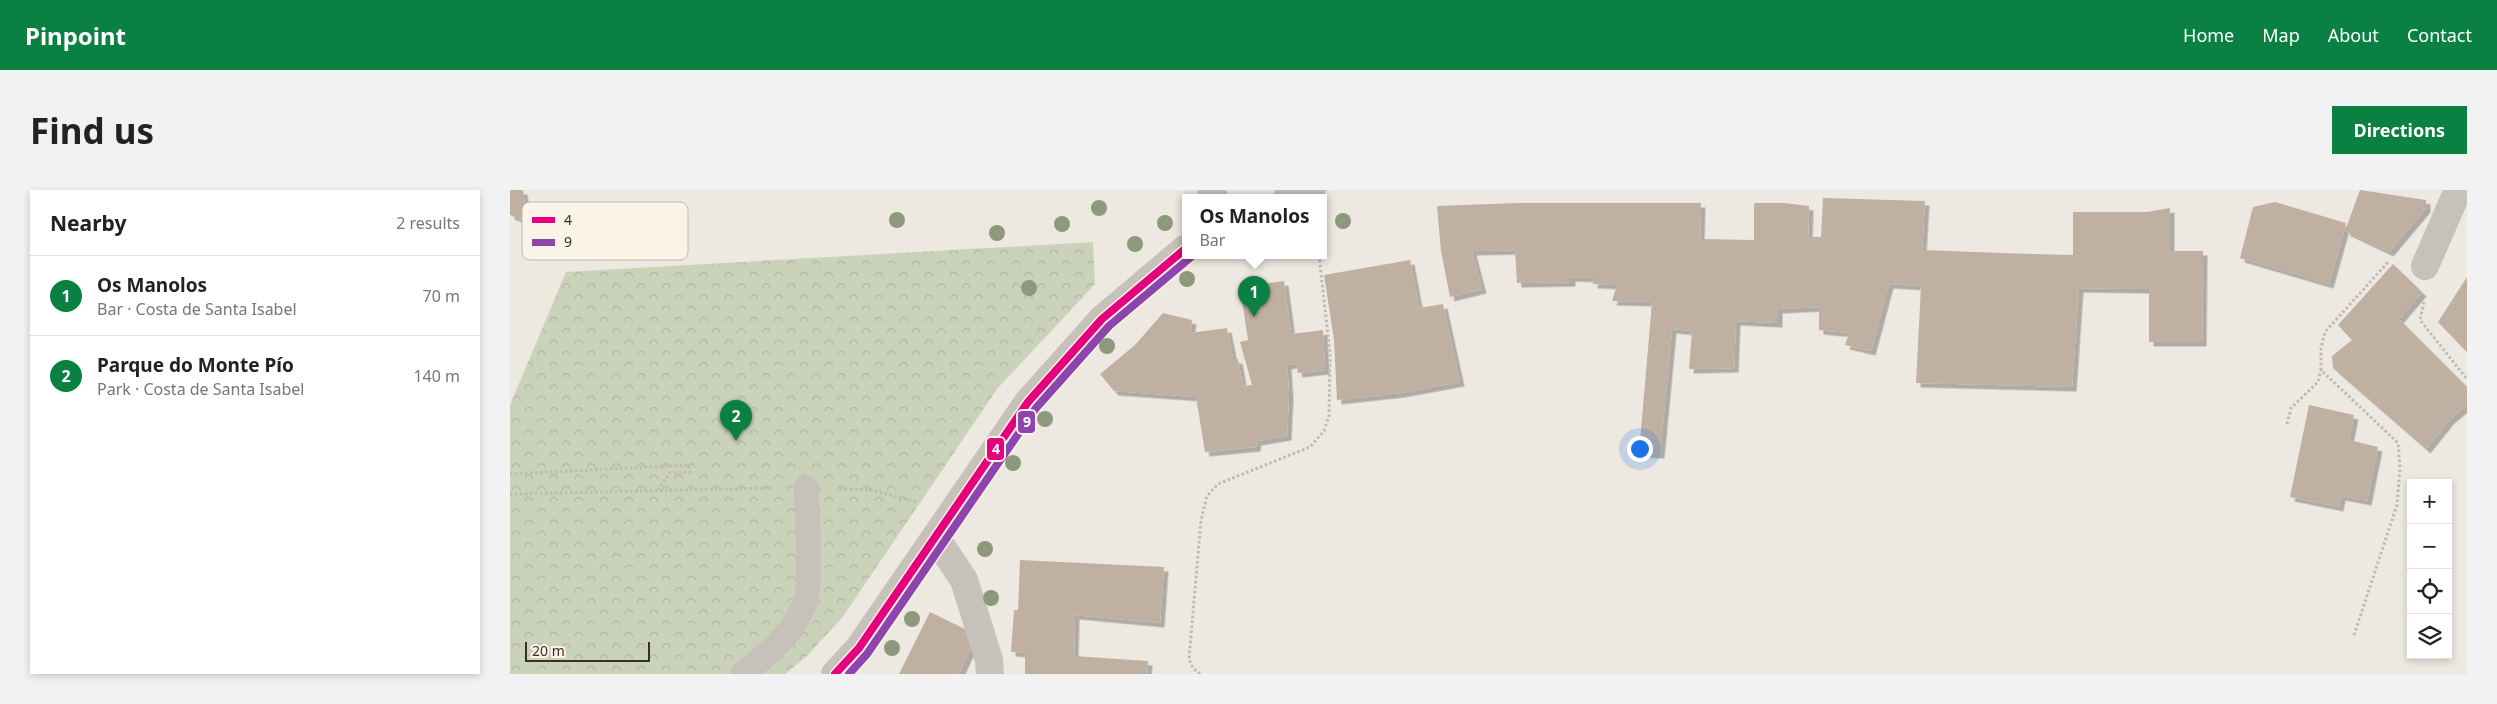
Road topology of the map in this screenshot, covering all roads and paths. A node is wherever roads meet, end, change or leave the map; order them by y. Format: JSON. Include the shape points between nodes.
{"nodes":[{"id":1,"x":2458,"y":190,"type":"edge"},
{"id":2,"x":1182,"y":252,"type":"edge"},
{"id":3,"x":2395,"y":255,"type":"dead end"},
{"id":4,"x":1319,"y":259,"type":"edge"},
{"id":5,"x":2425,"y":266,"type":"joint"},
{"id":6,"x":2321,"y":370,"type":"junction"},
{"id":7,"x":2467,"y":379,"type":"edge"},
{"id":8,"x":2287,"y":424,"type":"dead end"},
{"id":9,"x":510,"y":474,"type":"edge"},
{"id":10,"x":806,"y":488,"type":"junction"},
{"id":11,"x":657,"y":491,"type":"junction"},
{"id":12,"x":510,"y":494,"type":"edge"},
{"id":13,"x":921,"y":504,"type":"dead end"},
{"id":14,"x":936,"y":538,"type":"junction"},
{"id":15,"x":2354,"y":636,"type":"dead end"},
{"id":16,"x":743,"y":674,"type":"edge"},
{"id":17,"x":835,"y":674,"type":"edge"},
{"id":18,"x":990,"y":674,"type":"edge"},
{"id":19,"x":1200,"y":674,"type":"edge"}],
"edges":[{"from":1,"to":5,"type":"street"},
{"from":2,"to":14,"type":"street","via":[[1102,319],[1028,402]]},
{"from":3,"to":6,"type":"path","via":[[2325,332]]},
{"from":4,"to":19,"type":"path","via":[[1330,353],[1329,416],[1324,431],[1310,447],[1218,484],[1207,496],[1189,659]]},
{"from":5,"to":7,"type":"path","via":[[2426,292],[2420,320]]},
{"from":6,"to":8,"type":"path","via":[[2318,382],[2291,408]]},
{"from":6,"to":15,"type":"path","via":[[2398,443],[2400,468],[2396,505]]},
{"from":9,"to":11,"type":"path","via":[[689,465],[690,472],[670,473]]},
{"from":10,"to":11,"type":"path"},
{"from":10,"to":13,"type":"path","via":[[872,490]]},
{"from":10,"to":16,"type":"lane","via":[[806,602],[790,631]]},
{"from":11,"to":12,"type":"path"},
{"from":14,"to":17,"type":"street","via":[[859,648]]},
{"from":14,"to":18,"type":"street","via":[[964,580],[989,660]]}]}
